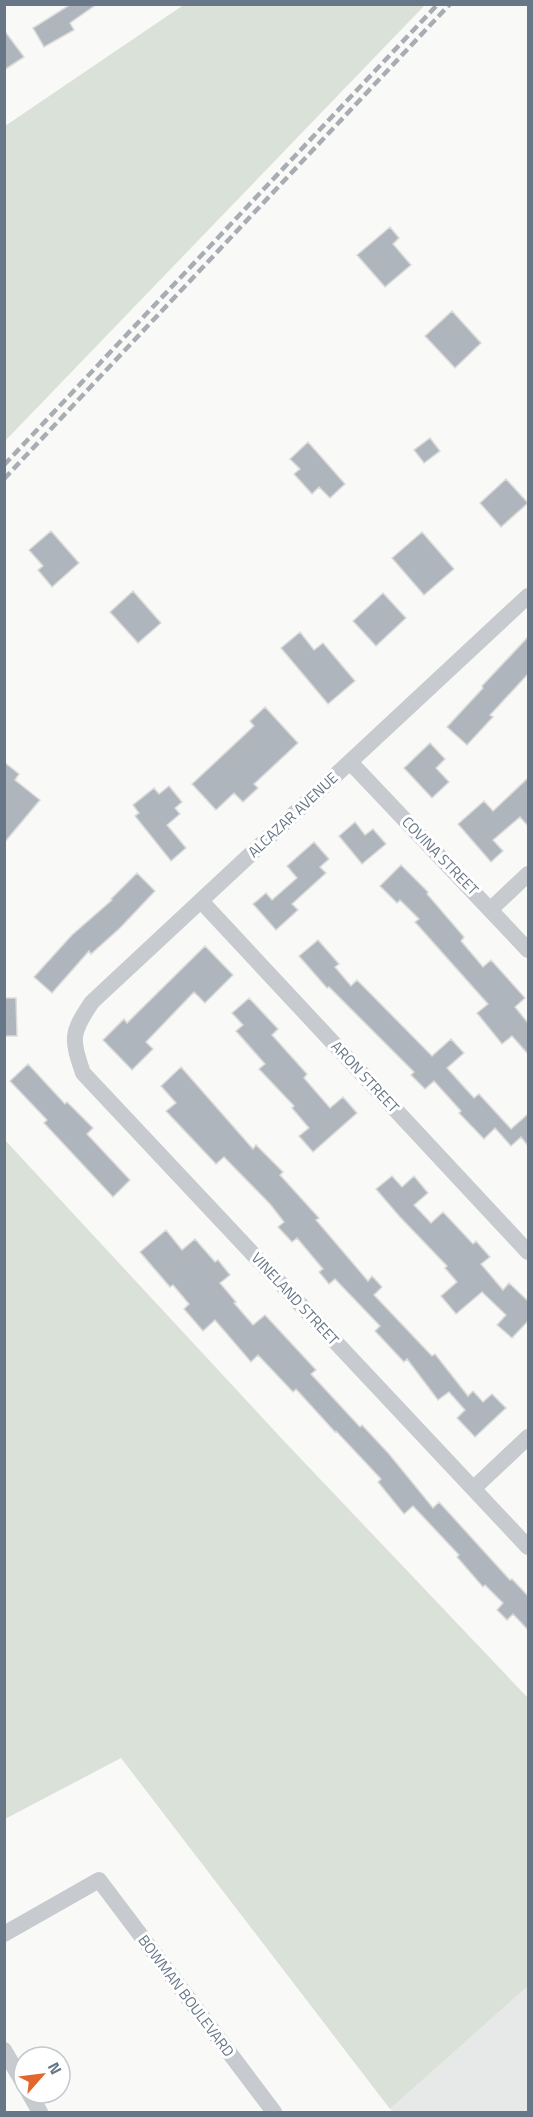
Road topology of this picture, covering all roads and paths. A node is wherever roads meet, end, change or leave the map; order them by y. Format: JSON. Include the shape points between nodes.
{"nodes":[{"id":1,"x":528,"y":596,"type":"edge"},
{"id":2,"x":350,"y":762,"type":"junction"},
{"id":3,"x":528,"y":874,"type":"edge"},
{"id":4,"x":201,"y":901,"type":"junction"},
{"id":5,"x":491,"y":909,"type":"junction"},
{"id":6,"x":528,"y":950,"type":"edge"},
{"id":7,"x":73,"y":1044,"type":"joint"},
{"id":8,"x":528,"y":1252,"type":"edge"},
{"id":9,"x":528,"y":1437,"type":"edge"},
{"id":10,"x":474,"y":1488,"type":"junction"},
{"id":11,"x":528,"y":1547,"type":"edge"},
{"id":12,"x":4,"y":1934,"type":"edge"},
{"id":13,"x":4,"y":2050,"type":"edge"},
{"id":14,"x":12,"y":2064,"type":"edge"},
{"id":15,"x":274,"y":2112,"type":"edge"}],
"edges":[{"from":1,"to":2,"type":"street","name":"ALCAZAR AVENUE"},
{"from":2,"to":4,"type":"street","name":"ALCAZAR AVENUE"},
{"from":2,"to":5,"type":"street","name":"COVINA STREET"},
{"from":3,"to":5,"type":"street"},
{"from":4,"to":7,"type":"street","name":"ALCAZAR AVENUE","via":[[92,1002],[78,1021]]},
{"from":4,"to":8,"type":"street","name":"ARON STREET"},
{"from":5,"to":6,"type":"street","name":"COVINA STREET"},
{"from":7,"to":10,"type":"street","name":"VINELAND STREET","via":[[83,1073]]},
{"from":9,"to":10,"type":"street"},
{"from":10,"to":11,"type":"street","name":"VINELAND STREET"},
{"from":12,"to":15,"type":"street","name":"BOWMAN BOULEVARD","via":[[99,1880]]},
{"from":13,"to":14,"type":"street"}]}
